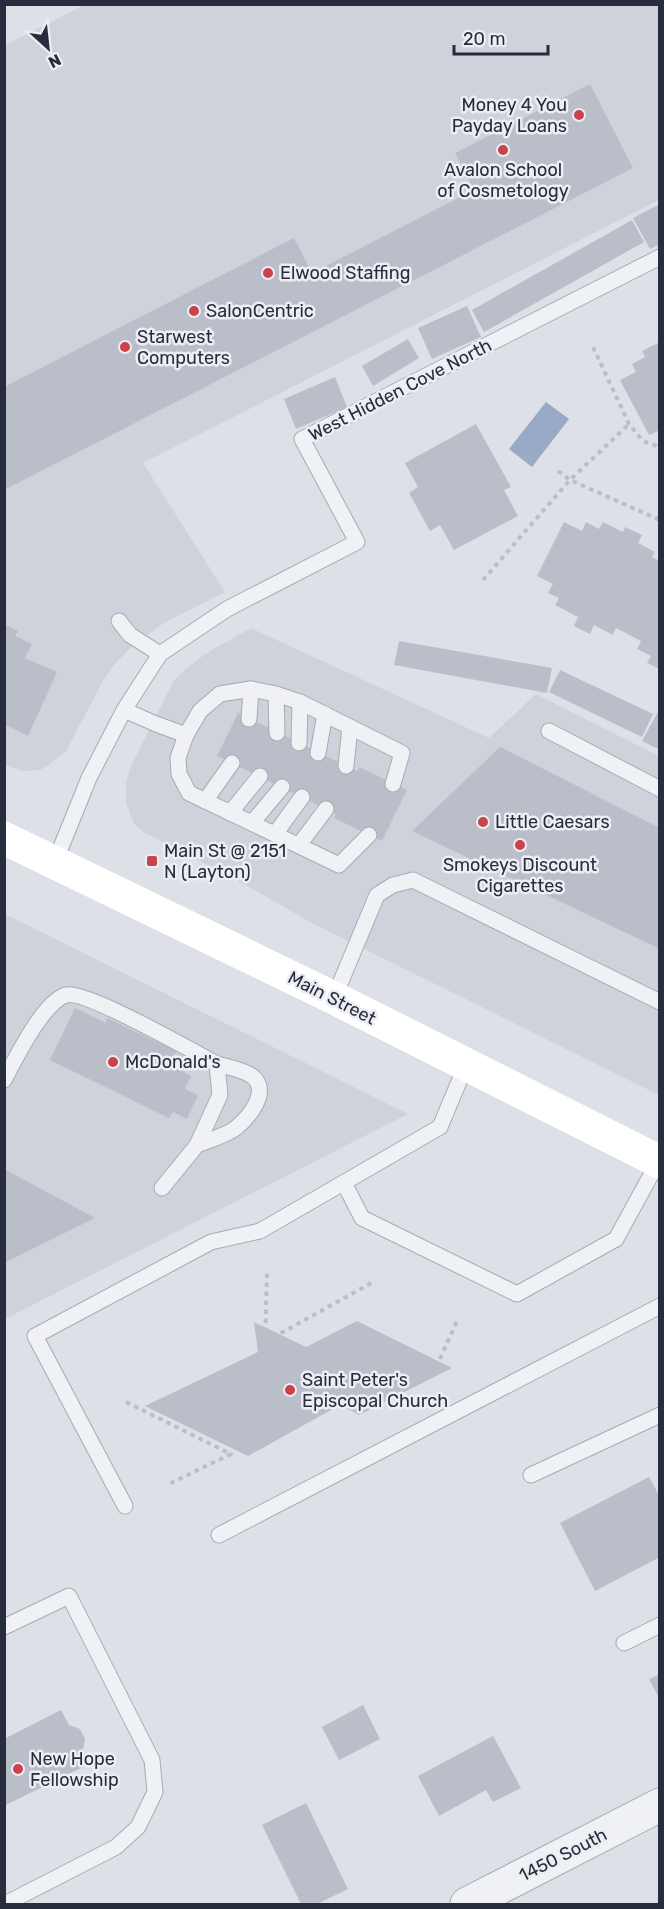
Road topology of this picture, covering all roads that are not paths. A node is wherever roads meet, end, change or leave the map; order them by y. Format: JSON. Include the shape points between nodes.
{"nodes":[{"id":1,"x":660,"y":257,"type":"edge"},
{"id":2,"x":119,"y":621,"type":"dead end"},
{"id":3,"x":160,"y":654,"type":"junction"},
{"id":4,"x":251,"y":689,"type":"junction"},
{"id":5,"x":276,"y":694,"type":"junction"},
{"id":6,"x":300,"y":702,"type":"junction"},
{"id":7,"x":124,"y":710,"type":"junction"},
{"id":8,"x":325,"y":714,"type":"junction"},
{"id":9,"x":249,"y":719,"type":"dead end"},
{"id":10,"x":350,"y":727,"type":"junction"},
{"id":11,"x":549,"y":731,"type":"dead end"},
{"id":12,"x":277,"y":733,"type":"dead end"},
{"id":13,"x":186,"y":735,"type":"junction"},
{"id":14,"x":298,"y":743,"type":"dead end"},
{"id":15,"x":318,"y":753,"type":"dead end"},
{"id":16,"x":232,"y":763,"type":"dead end"},
{"id":17,"x":345,"y":766,"type":"dead end"},
{"id":18,"x":260,"y":776,"type":"dead end"},
{"id":19,"x":393,"y":783,"type":"dead end"},
{"id":20,"x":282,"y":787,"type":"dead end"},
{"id":21,"x":660,"y":789,"type":"edge"},
{"id":22,"x":302,"y":797,"type":"dead end"},
{"id":23,"x":206,"y":801,"type":"junction"},
{"id":24,"x":326,"y":809,"type":"dead end"},
{"id":25,"x":230,"y":813,"type":"junction"},
{"id":26,"x":252,"y":823,"type":"junction"},
{"id":27,"x":274,"y":834,"type":"junction"},
{"id":28,"x":369,"y":835,"type":"dead end"},
{"id":29,"x":4,"y":838,"type":"edge"},
{"id":30,"x":299,"y":846,"type":"junction"},
{"id":31,"x":55,"y":862,"type":"junction"},
{"id":32,"x":334,"y":998,"type":"junction"},
{"id":33,"x":660,"y":1002,"type":"edge"},
{"id":34,"x":217,"y":1064,"type":"junction"},
{"id":35,"x":466,"y":1065,"type":"junction"},
{"id":36,"x":4,"y":1080,"type":"edge"},
{"id":37,"x":196,"y":1144,"type":"junction"},
{"id":38,"x":659,"y":1162,"type":"edge"},
{"id":39,"x":344,"y":1183,"type":"junction"},
{"id":40,"x":162,"y":1188,"type":"dead end"},
{"id":41,"x":660,"y":1306,"type":"edge"},
{"id":42,"x":660,"y":1415,"type":"edge"},
{"id":43,"x":531,"y":1475,"type":"dead end"},
{"id":44,"x":125,"y":1506,"type":"dead end"},
{"id":45,"x":219,"y":1535,"type":"dead end"},
{"id":46,"x":660,"y":1625,"type":"edge"},
{"id":47,"x":4,"y":1627,"type":"edge"},
{"id":48,"x":624,"y":1643,"type":"dead end"},
{"id":49,"x":660,"y":1804,"type":"edge"},
{"id":50,"x":5,"y":1905,"type":"edge"},
{"id":51,"x":466,"y":1905,"type":"edge"}],
"edges":[{"from":1,"to":3,"type":"lane","name":"West Hidden Cove North","via":[[302,440],[357,542],[226,609]]},
{"from":2,"to":3,"type":"lane","via":[[130,635]]},
{"from":3,"to":7,"type":"lane","name":"West Hidden Cove North"},
{"from":4,"to":5,"type":"lane"},
{"from":4,"to":9,"type":"lane"},
{"from":4,"to":13,"type":"lane","via":[[220,694],[200,711]]},
{"from":5,"to":6,"type":"lane"},
{"from":5,"to":12,"type":"lane"},
{"from":6,"to":8,"type":"lane"},
{"from":6,"to":14,"type":"lane"},
{"from":7,"to":13,"type":"lane"},
{"from":7,"to":31,"type":"lane","name":"West Hidden Cove North","via":[[89,778]]},
{"from":8,"to":10,"type":"lane"},
{"from":8,"to":15,"type":"lane"},
{"from":10,"to":17,"type":"lane"},
{"from":10,"to":19,"type":"lane","via":[[402,753]]},
{"from":11,"to":21,"type":"lane"},
{"from":13,"to":23,"type":"lane","via":[[178,758],[178,774],[189,793]]},
{"from":16,"to":23,"type":"lane"},
{"from":18,"to":25,"type":"lane"},
{"from":20,"to":26,"type":"lane"},
{"from":22,"to":27,"type":"lane"},
{"from":23,"to":25,"type":"lane"},
{"from":24,"to":30,"type":"lane"},
{"from":25,"to":26,"type":"lane"},
{"from":26,"to":27,"type":"lane"},
{"from":27,"to":30,"type":"lane"},
{"from":28,"to":30,"type":"lane","via":[[339,865]]},
{"from":29,"to":31,"type":"main road","name":"Main Street"},
{"from":31,"to":32,"type":"main road","name":"Main Street"},
{"from":32,"to":33,"type":"lane","via":[[377,895],[393,885],[413,880]]},
{"from":32,"to":35,"type":"main road","name":"Main Street"},
{"from":34,"to":36,"type":"lane","via":[[103,1005],[67,994],[47,1009]]},
{"from":34,"to":37,"type":"lane","via":[[220,1095]]},
{"from":34,"to":37,"type":"lane","via":[[252,1076],[259,1096],[252,1112],[234,1129]]},
{"from":35,"to":38,"type":"main road","name":"Main Street"},
{"from":35,"to":39,"type":"lane","via":[[440,1127]]},
{"from":37,"to":40,"type":"lane"},
{"from":38,"to":39,"type":"lane","via":[[616,1239],[517,1294],[362,1218]]},
{"from":39,"to":44,"type":"lane","via":[[260,1231],[211,1242],[35,1336]]},
{"from":41,"to":45,"type":"lane"},
{"from":42,"to":43,"type":"lane"},
{"from":46,"to":48,"type":"lane"},
{"from":47,"to":50,"type":"lane","via":[[69,1596],[152,1760],[155,1792],[138,1827],[116,1847]]},
{"from":49,"to":51,"type":"street","name":"1450 South"}]}
